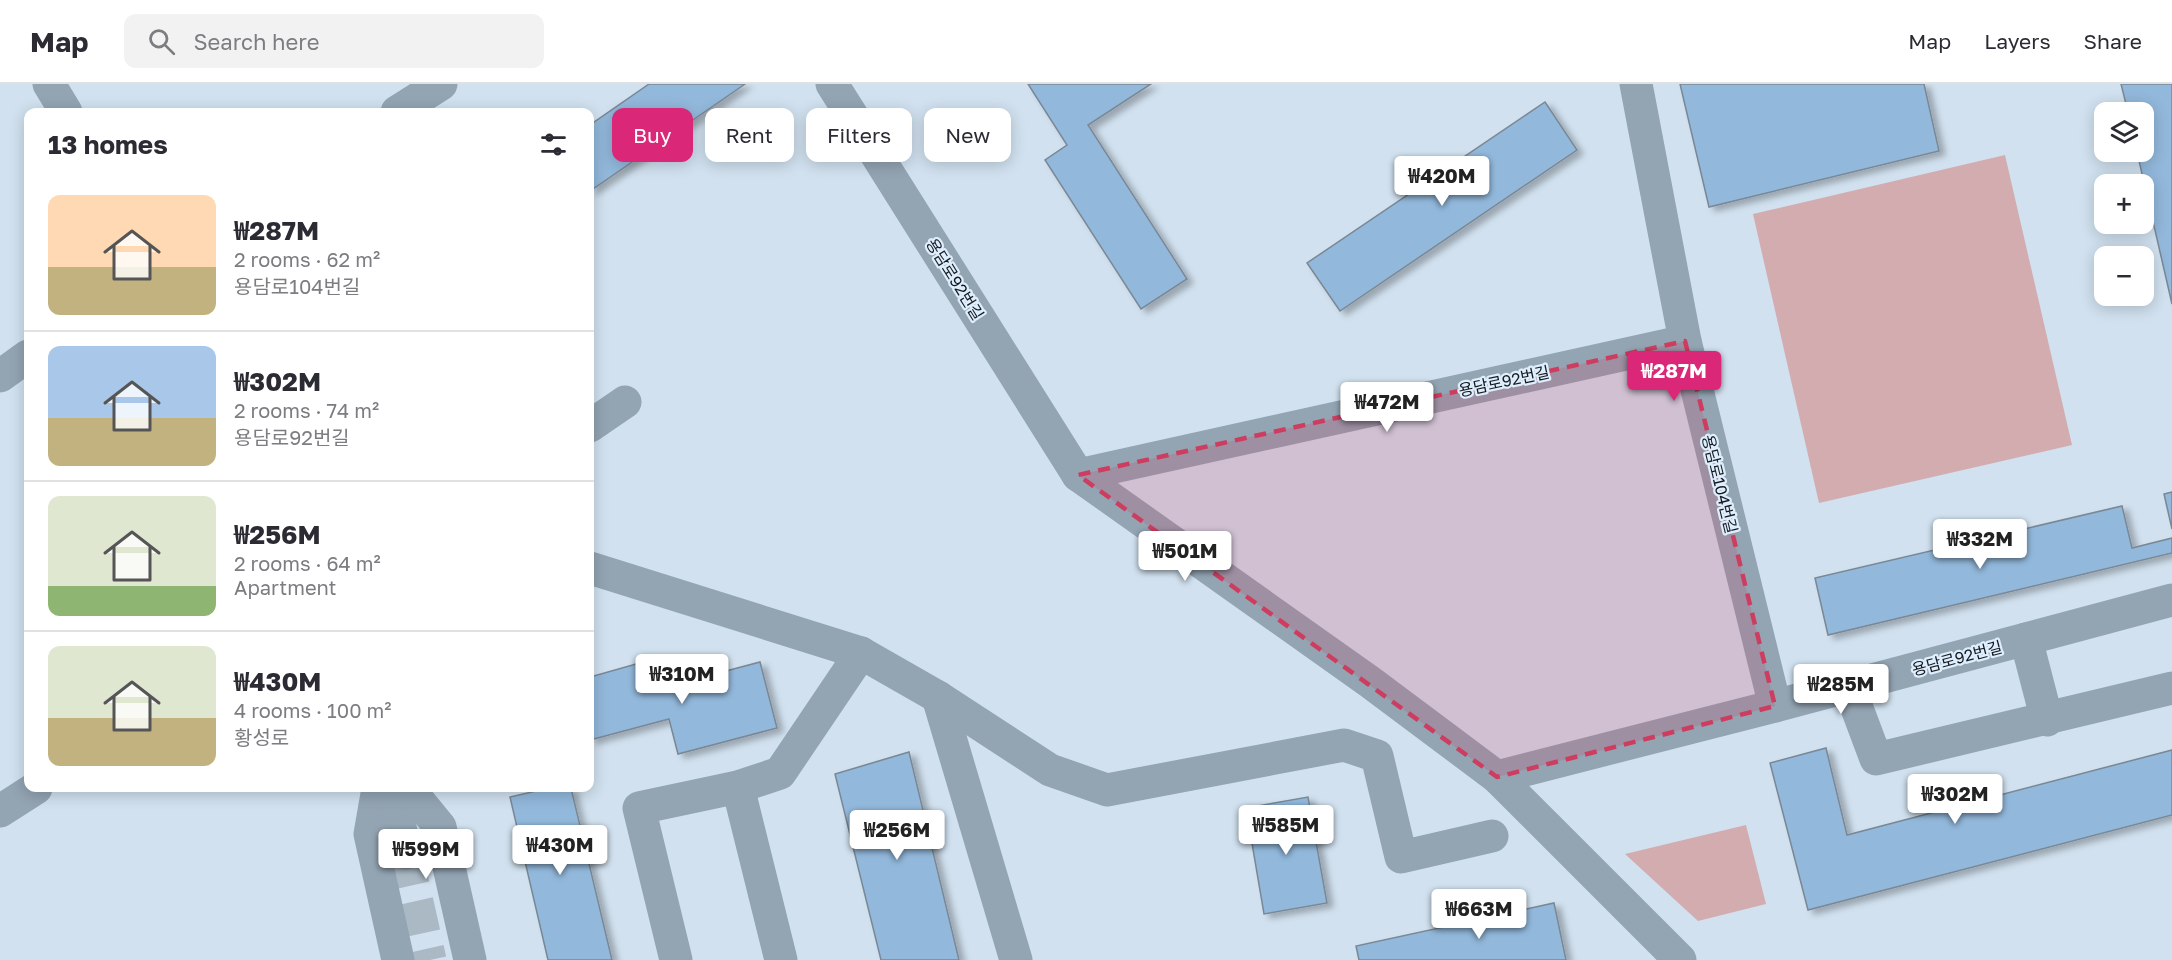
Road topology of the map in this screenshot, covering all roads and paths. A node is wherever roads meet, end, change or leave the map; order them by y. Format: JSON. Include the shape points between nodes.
{"nodes":[{"id":1,"x":49,"y":84,"type":"edge"},
{"id":2,"x":441,"y":84,"type":"edge"},
{"id":3,"x":832,"y":84,"type":"edge"},
{"id":4,"x":1636,"y":84,"type":"edge"},
{"id":5,"x":64,"y":108,"type":"edge"},
{"id":6,"x":403,"y":108,"type":"edge"},
{"id":7,"x":1685,"y":341,"type":"junction"},
{"id":8,"x":24,"y":359,"type":"edge"},
{"id":9,"x":0,"y":376,"type":"edge"},
{"id":10,"x":625,"y":402,"type":"dead end"},
{"id":11,"x":594,"y":423,"type":"edge"},
{"id":12,"x":1078,"y":475,"type":"junction"},
{"id":13,"x":594,"y":569,"type":"edge"},
{"id":14,"x":2172,"y":600,"type":"edge"},
{"id":15,"x":2026,"y":639,"type":"junction"},
{"id":16,"x":861,"y":653,"type":"junction"},
{"id":17,"x":1849,"y":687,"type":"junction"},
{"id":18,"x":2172,"y":688,"type":"edge"},
{"id":19,"x":938,"y":697,"type":"junction"},
{"id":20,"x":1775,"y":706,"type":"junction"},
{"id":21,"x":2047,"y":720,"type":"junction"},
{"id":22,"x":1497,"y":777,"type":"junction"},
{"id":23,"x":738,"y":787,"type":"junction"},
{"id":24,"x":30,"y":792,"type":"edge"},
{"id":25,"x":377,"y":792,"type":"edge"},
{"id":26,"x":392,"y":792,"type":"edge"},
{"id":27,"x":411,"y":792,"type":"edge"},
{"id":28,"x":0,"y":811,"type":"edge"},
{"id":29,"x":1492,"y":836,"type":"dead end"},
{"id":30,"x":406,"y":853,"type":"tunnel mouth"},
{"id":31,"x":398,"y":960,"type":"edge"},
{"id":32,"x":470,"y":960,"type":"edge"},
{"id":33,"x":676,"y":960,"type":"edge"},
{"id":34,"x":781,"y":960,"type":"edge"},
{"id":35,"x":1016,"y":960,"type":"edge"},
{"id":36,"x":1680,"y":960,"type":"edge"}],
"edges":[{"from":1,"to":5,"type":"street"},
{"from":2,"to":6,"type":"street"},
{"from":3,"to":12,"type":"street","name":"용담로92번길"},
{"from":4,"to":7,"type":"street","name":"용담로104번길"},
{"from":7,"to":12,"type":"street","name":"용담로92번길"},
{"from":7,"to":20,"type":"street","name":"용담로104번길"},
{"from":8,"to":9,"type":"street"},
{"from":10,"to":11,"type":"street"},
{"from":12,"to":22,"type":"street","name":"용담로92번길"},
{"from":13,"to":16,"type":"street"},
{"from":14,"to":15,"type":"street","name":"용담로92번길"},
{"from":15,"to":17,"type":"street","name":"용담로92번길"},
{"from":15,"to":21,"type":"street"},
{"from":16,"to":19,"type":"street"},
{"from":16,"to":23,"type":"street","via":[[780,773]]},
{"from":17,"to":20,"type":"street","name":"용담로92번길"},
{"from":17,"to":21,"type":"street","via":[[1876,759]]},
{"from":18,"to":21,"type":"street"},
{"from":19,"to":29,"type":"street","via":[[1050,770],[1107,790],[1344,745],[1377,756],[1401,857]]},
{"from":19,"to":35,"type":"street"},
{"from":20,"to":22,"type":"street","name":"용담로92번길"},
{"from":22,"to":36,"type":"street","name":"용담로92번길"},
{"from":23,"to":33,"type":"street","via":[[639,808]]},
{"from":23,"to":34,"type":"street"},
{"from":24,"to":28,"type":"street"},
{"from":25,"to":31,"type":"street","via":[[370,834]]},
{"from":26,"to":30,"type":"street"},
{"from":27,"to":32,"type":"street","via":[[440,827]]}]}
